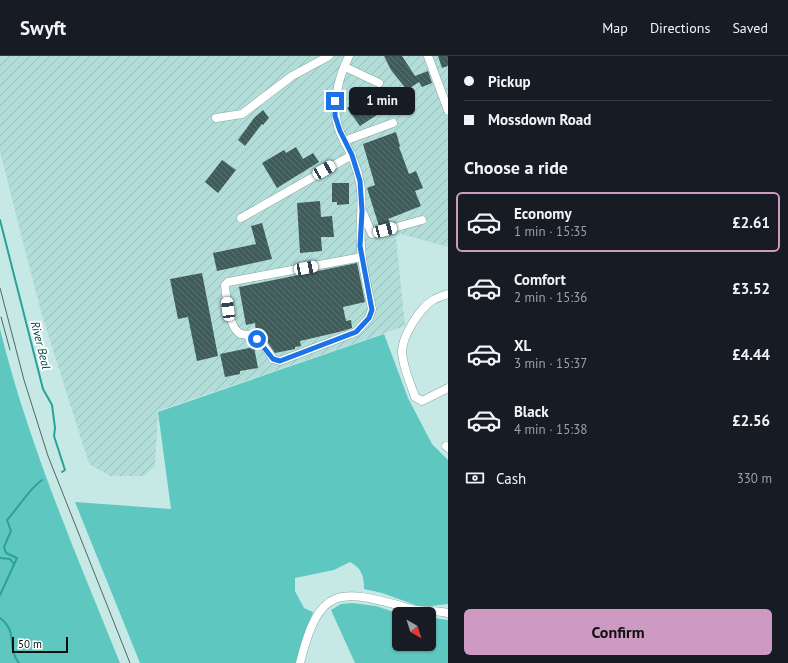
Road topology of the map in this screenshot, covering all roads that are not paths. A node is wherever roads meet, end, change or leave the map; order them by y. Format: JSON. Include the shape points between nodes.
{"nodes":[{"id":1,"x":329,"y":56,"type":"edge"},
{"id":2,"x":349,"y":56,"type":"edge"},
{"id":3,"x":428,"y":56,"type":"edge"},
{"id":4,"x":345,"y":67,"type":"junction"},
{"id":5,"x":379,"y":83,"type":"dead end"},
{"id":6,"x":448,"y":110,"type":"edge"},
{"id":7,"x":216,"y":118,"type":"dead end"},
{"id":8,"x":393,"y":123,"type":"dead end"},
{"id":9,"x":344,"y":141,"type":"junction"},
{"id":10,"x":352,"y":155,"type":"junction"},
{"id":11,"x":362,"y":211,"type":"junction"},
{"id":12,"x":241,"y":218,"type":"dead end"},
{"id":13,"x":422,"y":220,"type":"dead end"},
{"id":14,"x":362,"y":257,"type":"junction"},
{"id":15,"x":448,"y":294,"type":"edge"},
{"id":16,"x":448,"y":388,"type":"edge"},
{"id":17,"x":448,"y":613,"type":"edge"},
{"id":18,"x":300,"y":663,"type":"edge"}],
"edges":[{"from":1,"to":7,"type":"street","via":[[292,76],[242,114]]},
{"from":2,"to":4,"type":"street"},
{"from":3,"to":6,"type":"street"},
{"from":4,"to":5,"type":"street"},
{"from":4,"to":9,"type":"street","via":[[335,101],[335,116]]},
{"from":8,"to":9,"type":"street"},
{"from":9,"to":10,"type":"street"},
{"from":10,"to":11,"type":"street","via":[[360,181]]},
{"from":10,"to":12,"type":"street"},
{"from":11,"to":13,"type":"street","via":[[372,234]]},
{"from":11,"to":14,"type":"street"},
{"from":14,"to":14,"type":"street","via":[[372,310],[369,318],[356,332],[280,361],[273,359],[257,339],[236,332],[228,309],[225,285],[228,282]]},
{"from":15,"to":16,"type":"street","via":[[434,299],[420,311],[405,337],[402,350],[404,366],[416,397],[422,401]]},
{"from":17,"to":18,"type":"street","via":[[409,608],[363,596],[337,598],[324,606],[313,621]]}]}
